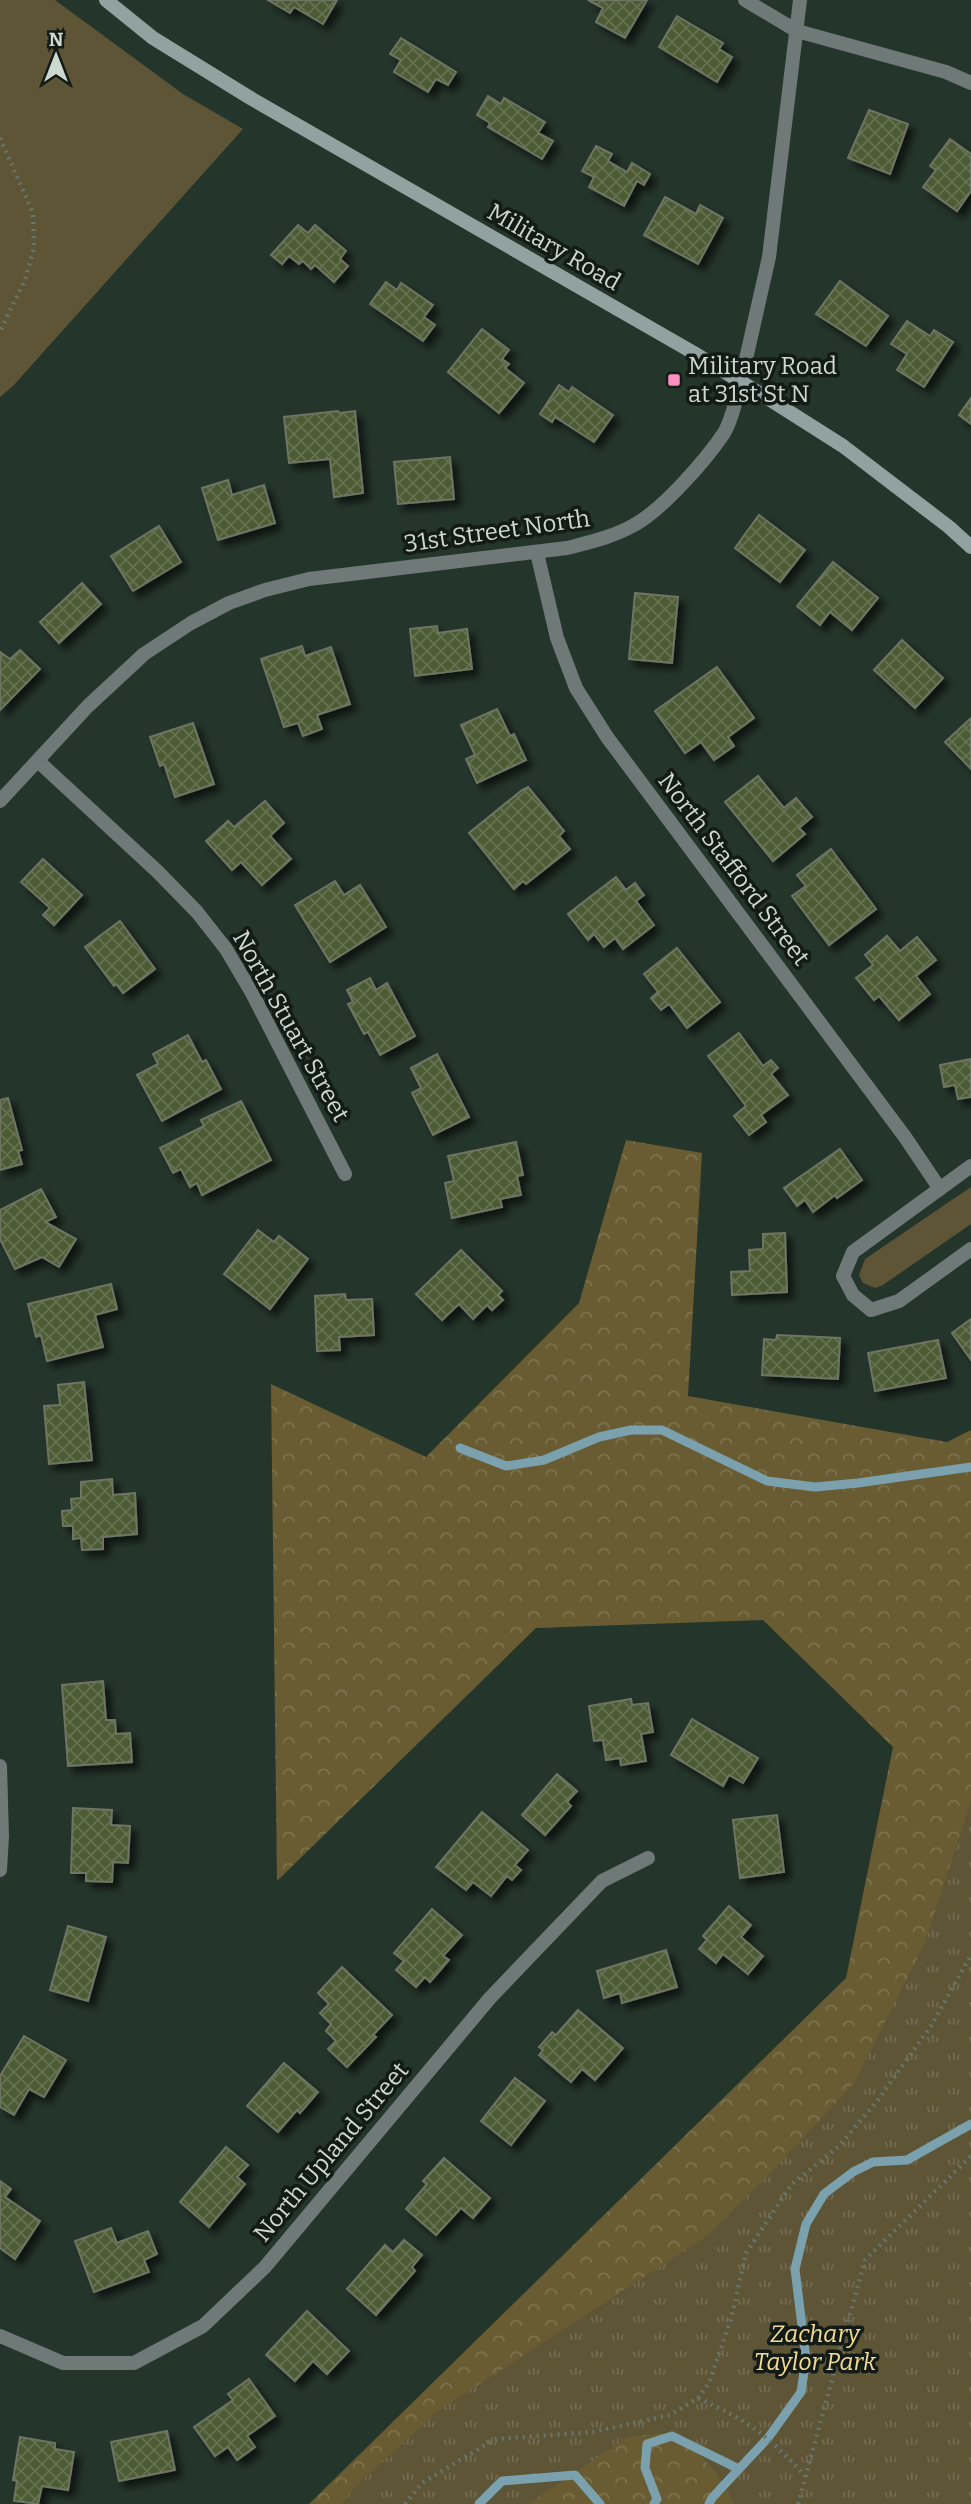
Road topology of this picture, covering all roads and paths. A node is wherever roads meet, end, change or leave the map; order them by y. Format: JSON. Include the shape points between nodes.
{"nodes":[{"id":1,"x":106,"y":0,"type":"edge"},
{"id":2,"x":745,"y":0,"type":"edge"},
{"id":3,"x":800,"y":0,"type":"edge"},
{"id":4,"x":797,"y":31,"type":"junction"},
{"id":5,"x":971,"y":83,"type":"edge"},
{"id":6,"x":0,"y":138,"type":"edge"},
{"id":7,"x":0,"y":331,"type":"edge"},
{"id":8,"x":741,"y":381,"type":"junction"},
{"id":9,"x":971,"y":547,"type":"edge"},
{"id":10,"x":537,"y":553,"type":"junction"},
{"id":11,"x":38,"y":761,"type":"junction"},
{"id":12,"x":0,"y":801,"type":"edge"},
{"id":13,"x":971,"y":1166,"type":"edge"},
{"id":14,"x":345,"y":1174,"type":"dead end"},
{"id":15,"x":940,"y":1189,"type":"junction"},
{"id":16,"x":971,"y":1249,"type":"edge"},
{"id":17,"x":0,"y":1766,"type":"edge"},
{"id":18,"x":648,"y":1858,"type":"dead end"},
{"id":19,"x":0,"y":1870,"type":"edge"},
{"id":20,"x":971,"y":1955,"type":"edge"},
{"id":21,"x":971,"y":2156,"type":"edge"},
{"id":22,"x":0,"y":2336,"type":"edge"},
{"id":23,"x":698,"y":2398,"type":"junction"},
{"id":24,"x":805,"y":2476,"type":"junction"},
{"id":25,"x":405,"y":2504,"type":"edge"},
{"id":26,"x":798,"y":2504,"type":"edge"}],
"edges":[{"from":1,"to":8,"type":"main road","name":"Military Road","via":[[153,38],[252,99]]},
{"from":2,"to":4,"type":"street"},
{"from":3,"to":4,"type":"street","name":"31st Street North"},
{"from":4,"to":5,"type":"street"},
{"from":4,"to":8,"type":"street","name":"31st Street North","via":[[769,257]]},
{"from":6,"to":7,"type":"path","via":[[33,213],[34,248],[25,280]]},
{"from":8,"to":9,"type":"main road","name":"Military Road","via":[[843,446]]},
{"from":8,"to":10,"type":"street","name":"31st Street North","via":[[725,431],[655,510],[606,538]]},
{"from":10,"to":11,"type":"street","name":"31st Street North","via":[[309,579],[229,603],[144,654]]},
{"from":10,"to":15,"type":"street","name":"North Stafford Street","via":[[557,638],[576,688]]},
{"from":11,"to":12,"type":"street","name":"31st Street North"},
{"from":11,"to":14,"type":"street","name":"North Stuart Street","via":[[158,872],[226,949]]},
{"from":13,"to":15,"type":"street"},
{"from":15,"to":16,"type":"street","via":[[853,1252],[843,1276],[853,1295],[872,1310],[899,1301]]},
{"from":17,"to":19,"type":"street"},
{"from":18,"to":22,"type":"street","name":"North Upland Street","via":[[602,1881],[499,1988],[265,2267],[203,2326],[134,2363],[63,2363]]},
{"from":20,"to":23,"type":"path","via":[[931,2026],[878,2100],[839,2146],[791,2185],[746,2253],[731,2319],[709,2383]]},
{"from":21,"to":24,"type":"path","via":[[865,2260]]},
{"from":23,"to":24,"type":"path","via":[[768,2438]]},
{"from":23,"to":25,"type":"path","via":[[670,2415],[593,2432],[495,2440],[422,2483]]},
{"from":24,"to":26,"type":"path"}]}
